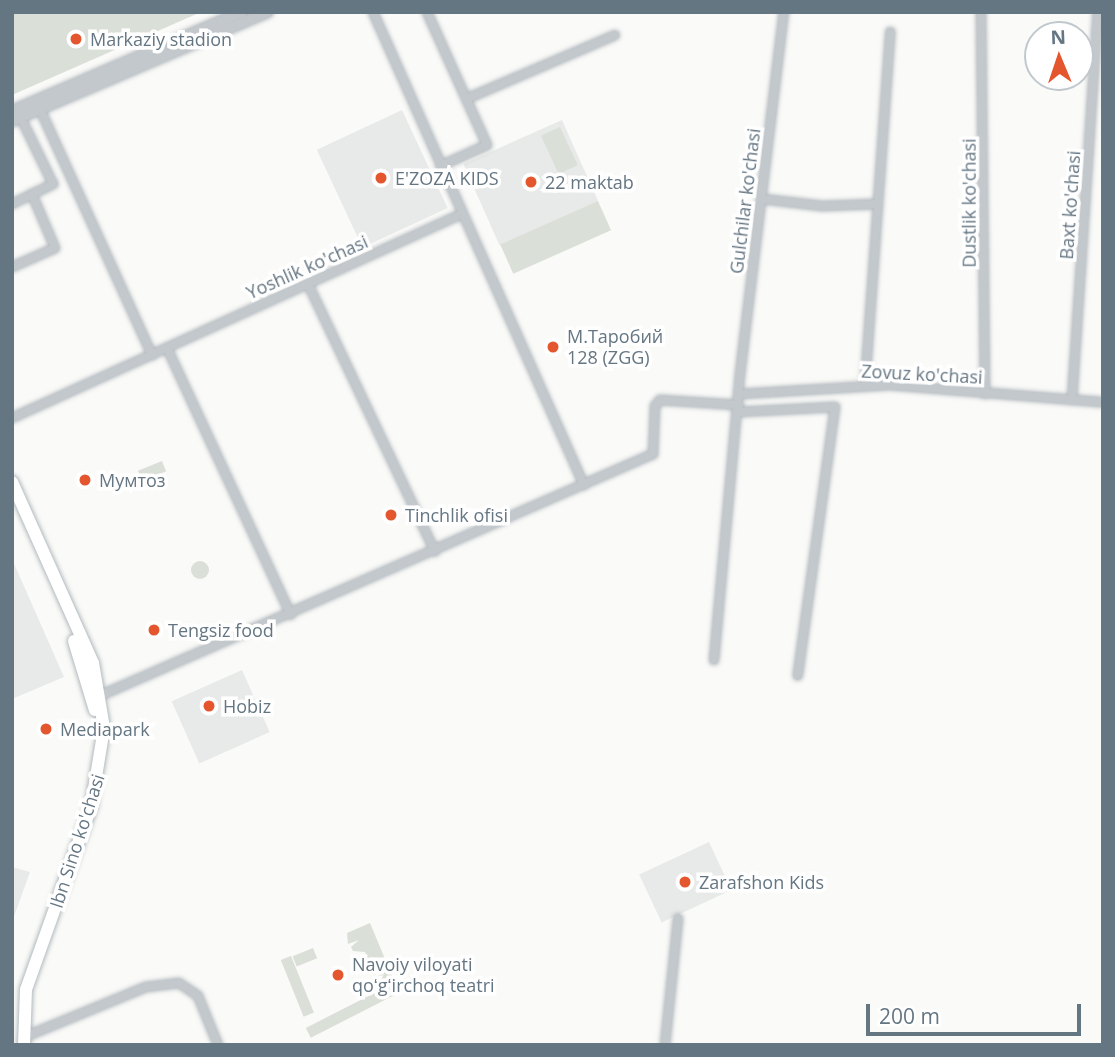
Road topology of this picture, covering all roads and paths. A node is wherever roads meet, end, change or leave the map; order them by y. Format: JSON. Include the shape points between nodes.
{"nodes":[{"id":1,"x":242,"y":12,"type":"edge"},
{"id":2,"x":268,"y":12,"type":"edge"},
{"id":3,"x":427,"y":12,"type":"edge"},
{"id":4,"x":784,"y":12,"type":"edge"},
{"id":5,"x":981,"y":12,"type":"edge"},
{"id":6,"x":1098,"y":12,"type":"edge"},
{"id":7,"x":374,"y":13,"type":"edge"},
{"id":8,"x":890,"y":32,"type":"dead end"},
{"id":9,"x":615,"y":35,"type":"dead end"},
{"id":10,"x":466,"y":99,"type":"junction"},
{"id":11,"x":38,"y":105,"type":"junction"},
{"id":12,"x":15,"y":115,"type":"edge"},
{"id":13,"x":440,"y":166,"type":"junction"},
{"id":14,"x":32,"y":194,"type":"junction"},
{"id":15,"x":762,"y":199,"type":"junction"},
{"id":16,"x":12,"y":204,"type":"edge"},
{"id":17,"x":878,"y":204,"type":"junction"},
{"id":18,"x":461,"y":214,"type":"junction"},
{"id":19,"x":12,"y":267,"type":"edge"},
{"id":20,"x":307,"y":284,"type":"junction"},
{"id":21,"x":167,"y":348,"type":"junction"},
{"id":22,"x":152,"y":355,"type":"junction"},
{"id":23,"x":864,"y":385,"type":"junction"},
{"id":24,"x":740,"y":394,"type":"junction"},
{"id":25,"x":985,"y":394,"type":"junction"},
{"id":26,"x":1072,"y":400,"type":"junction"},
{"id":27,"x":1103,"y":402,"type":"edge"},
{"id":28,"x":739,"y":408,"type":"junction"},
{"id":29,"x":12,"y":418,"type":"edge"},
{"id":30,"x":12,"y":482,"type":"edge"},
{"id":31,"x":584,"y":485,"type":"junction"},
{"id":32,"x":12,"y":500,"type":"edge"},
{"id":33,"x":435,"y":551,"type":"junction"},
{"id":34,"x":290,"y":615,"type":"junction"},
{"id":35,"x":714,"y":660,"type":"dead end"},
{"id":36,"x":798,"y":675,"type":"dead end"},
{"id":37,"x":98,"y":697,"type":"junction"},
{"id":38,"x":678,"y":919,"type":"dead end"},
{"id":39,"x":18,"y":1037,"type":"edge"},
{"id":40,"x":214,"y":1044,"type":"edge"},
{"id":41,"x":666,"y":1045,"type":"edge"}],
"edges":[{"from":1,"to":11,"type":"street"},
{"from":2,"to":11,"type":"street"},
{"from":3,"to":10,"type":"street"},
{"from":4,"to":15,"type":"street","name":"Gulchilar ko'chasi"},
{"from":5,"to":25,"type":"street","name":"Dustlik ko'chasi"},
{"from":6,"to":26,"type":"street","name":"Baxt ko'chasi"},
{"from":7,"to":13,"type":"street"},
{"from":8,"to":17,"type":"street"},
{"from":9,"to":10,"type":"street"},
{"from":10,"to":13,"type":"street","via":[[487,145]]},
{"from":11,"to":12,"type":"street"},
{"from":11,"to":22,"type":"street"},
{"from":12,"to":14,"type":"street","via":[[53,184]]},
{"from":13,"to":18,"type":"street"},
{"from":14,"to":16,"type":"street"},
{"from":14,"to":19,"type":"street","via":[[55,248]]},
{"from":15,"to":17,"type":"street"},
{"from":15,"to":24,"type":"street","name":"Gulchilar ko'chasi"},
{"from":17,"to":23,"type":"street"},
{"from":18,"to":20,"type":"street","name":"Yoshlik ko'chasi"},
{"from":18,"to":31,"type":"street"},
{"from":20,"to":21,"type":"street","name":"Yoshlik ko'chasi"},
{"from":20,"to":33,"type":"street"},
{"from":21,"to":22,"type":"street","name":"Yoshlik ko'chasi"},
{"from":21,"to":34,"type":"street"},
{"from":22,"to":29,"type":"street","name":"Yoshlik ko'chasi"},
{"from":23,"to":24,"type":"street","name":"Zovuz ko'chasi"},
{"from":23,"to":25,"type":"street","name":"Zovuz ko'chasi"},
{"from":24,"to":28,"type":"street","name":"Gulchilar ko'chasi"},
{"from":25,"to":26,"type":"street","name":"Zovuz ko'chasi"},
{"from":26,"to":27,"type":"street","name":"Zovuz ko'chasi"},
{"from":28,"to":31,"type":"street","via":[[660,400],[655,406],[653,454]]},
{"from":28,"to":35,"type":"street","name":"Gulchilar ko'chasi"},
{"from":28,"to":36,"type":"street","via":[[835,407]]},
{"from":30,"to":37,"type":"main road","via":[[93,663]]},
{"from":31,"to":33,"type":"street"},
{"from":32,"to":37,"type":"main road"},
{"from":33,"to":34,"type":"street"},
{"from":34,"to":37,"type":"street"},
{"from":37,"to":39,"type":"main road","via":[[92,776],[21,979]]},
{"from":38,"to":41,"type":"street"},
{"from":39,"to":40,"type":"street","via":[[146,987],[179,983],[198,996]]}]}
